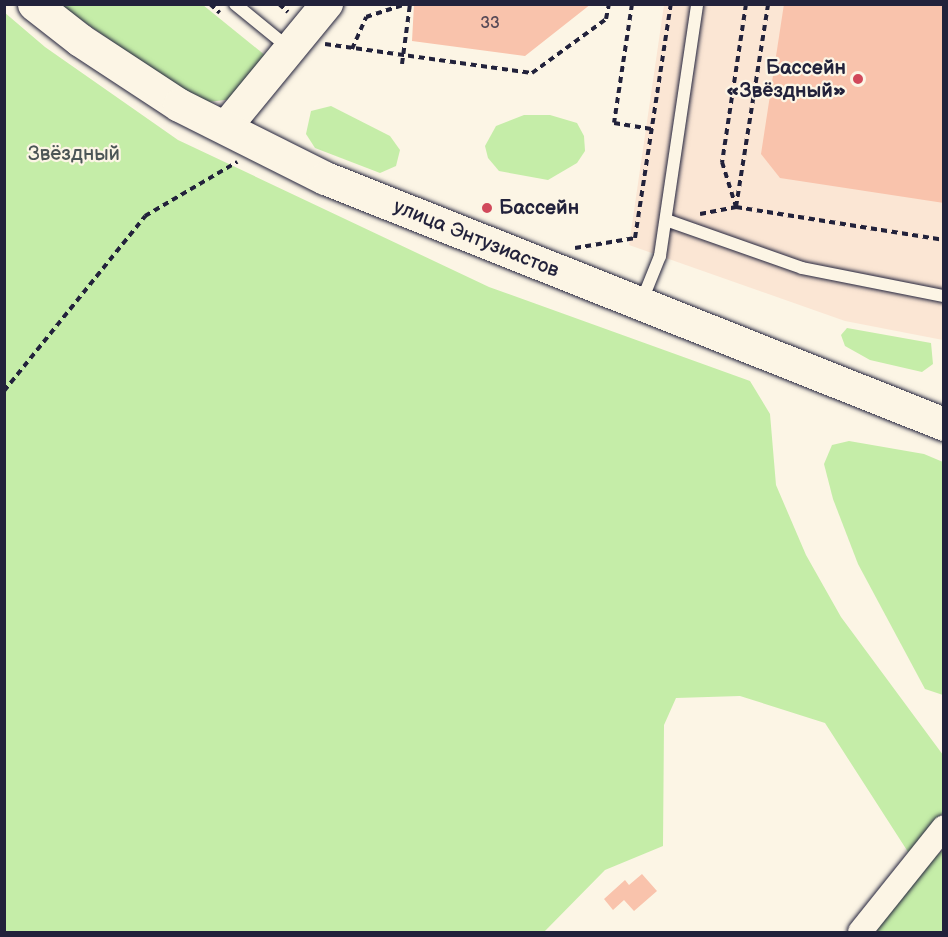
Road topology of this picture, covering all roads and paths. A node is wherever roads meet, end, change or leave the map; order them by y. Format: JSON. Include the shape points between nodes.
{"nodes":[{"id":1,"x":34,"y":4,"type":"edge"},
{"id":2,"x":235,"y":4,"type":"edge"},
{"id":3,"x":327,"y":4,"type":"edge"},
{"id":4,"x":408,"y":4,"type":"edge"},
{"id":5,"x":609,"y":4,"type":"edge"},
{"id":6,"x":632,"y":4,"type":"edge"},
{"id":7,"x":671,"y":4,"type":"edge"},
{"id":8,"x":697,"y":4,"type":"edge"},
{"id":9,"x":746,"y":4,"type":"edge"},
{"id":10,"x":768,"y":4,"type":"edge"},
{"id":11,"x":303,"y":46,"type":"junction"},
{"id":12,"x":352,"y":49,"type":"junction"},
{"id":13,"x":403,"y":57,"type":"junction"},
{"id":14,"x":402,"y":64,"type":"dead end"},
{"id":15,"x":225,"y":128,"type":"junction"},
{"id":16,"x":652,"y":129,"type":"junction"},
{"id":17,"x":264,"y":146,"type":"junction"},
{"id":18,"x":736,"y":207,"type":"junction"},
{"id":19,"x":666,"y":220,"type":"junction"},
{"id":20,"x":944,"y":240,"type":"edge"},
{"id":21,"x":572,"y":249,"type":"dead end"},
{"id":22,"x":944,"y":296,"type":"edge"},
{"id":23,"x":640,"y":306,"type":"junction"},
{"id":24,"x":4,"y":390,"type":"edge"},
{"id":25,"x":944,"y":424,"type":"edge"},
{"id":26,"x":944,"y":827,"type":"edge"},
{"id":27,"x":860,"y":933,"type":"edge"}],
"edges":[{"from":1,"to":15,"type":"main road","name":"улица Энтузиастов","via":[[131,75]]},
{"from":2,"to":11,"type":"lane"},
{"from":3,"to":11,"type":"street"},
{"from":4,"to":12,"type":"path","via":[[366,17]]},
{"from":4,"to":13,"type":"path"},
{"from":5,"to":13,"type":"path","via":[[606,19],[532,73]]},
{"from":6,"to":16,"type":"path","via":[[614,123]]},
{"from":7,"to":16,"type":"path"},
{"from":8,"to":19,"type":"lane"},
{"from":9,"to":18,"type":"path","via":[[722,162]]},
{"from":10,"to":18,"type":"path"},
{"from":11,"to":12,"type":"path"},
{"from":11,"to":15,"type":"street"},
{"from":12,"to":13,"type":"path"},
{"from":13,"to":14,"type":"path"},
{"from":15,"to":17,"type":"main road","name":"улица Энтузиастов"},
{"from":16,"to":21,"type":"path","via":[[635,238]]},
{"from":17,"to":23,"type":"main road","name":"улица Энтузиастов","via":[[325,178]]},
{"from":17,"to":24,"type":"path","via":[[145,216]]},
{"from":18,"to":19,"type":"path"},
{"from":18,"to":20,"type":"path"},
{"from":19,"to":22,"type":"lane","via":[[802,268]]},
{"from":19,"to":23,"type":"lane","via":[[660,256]]},
{"from":23,"to":25,"type":"main road","name":"улица Энтузиастов"},
{"from":26,"to":27,"type":"street"}]}
